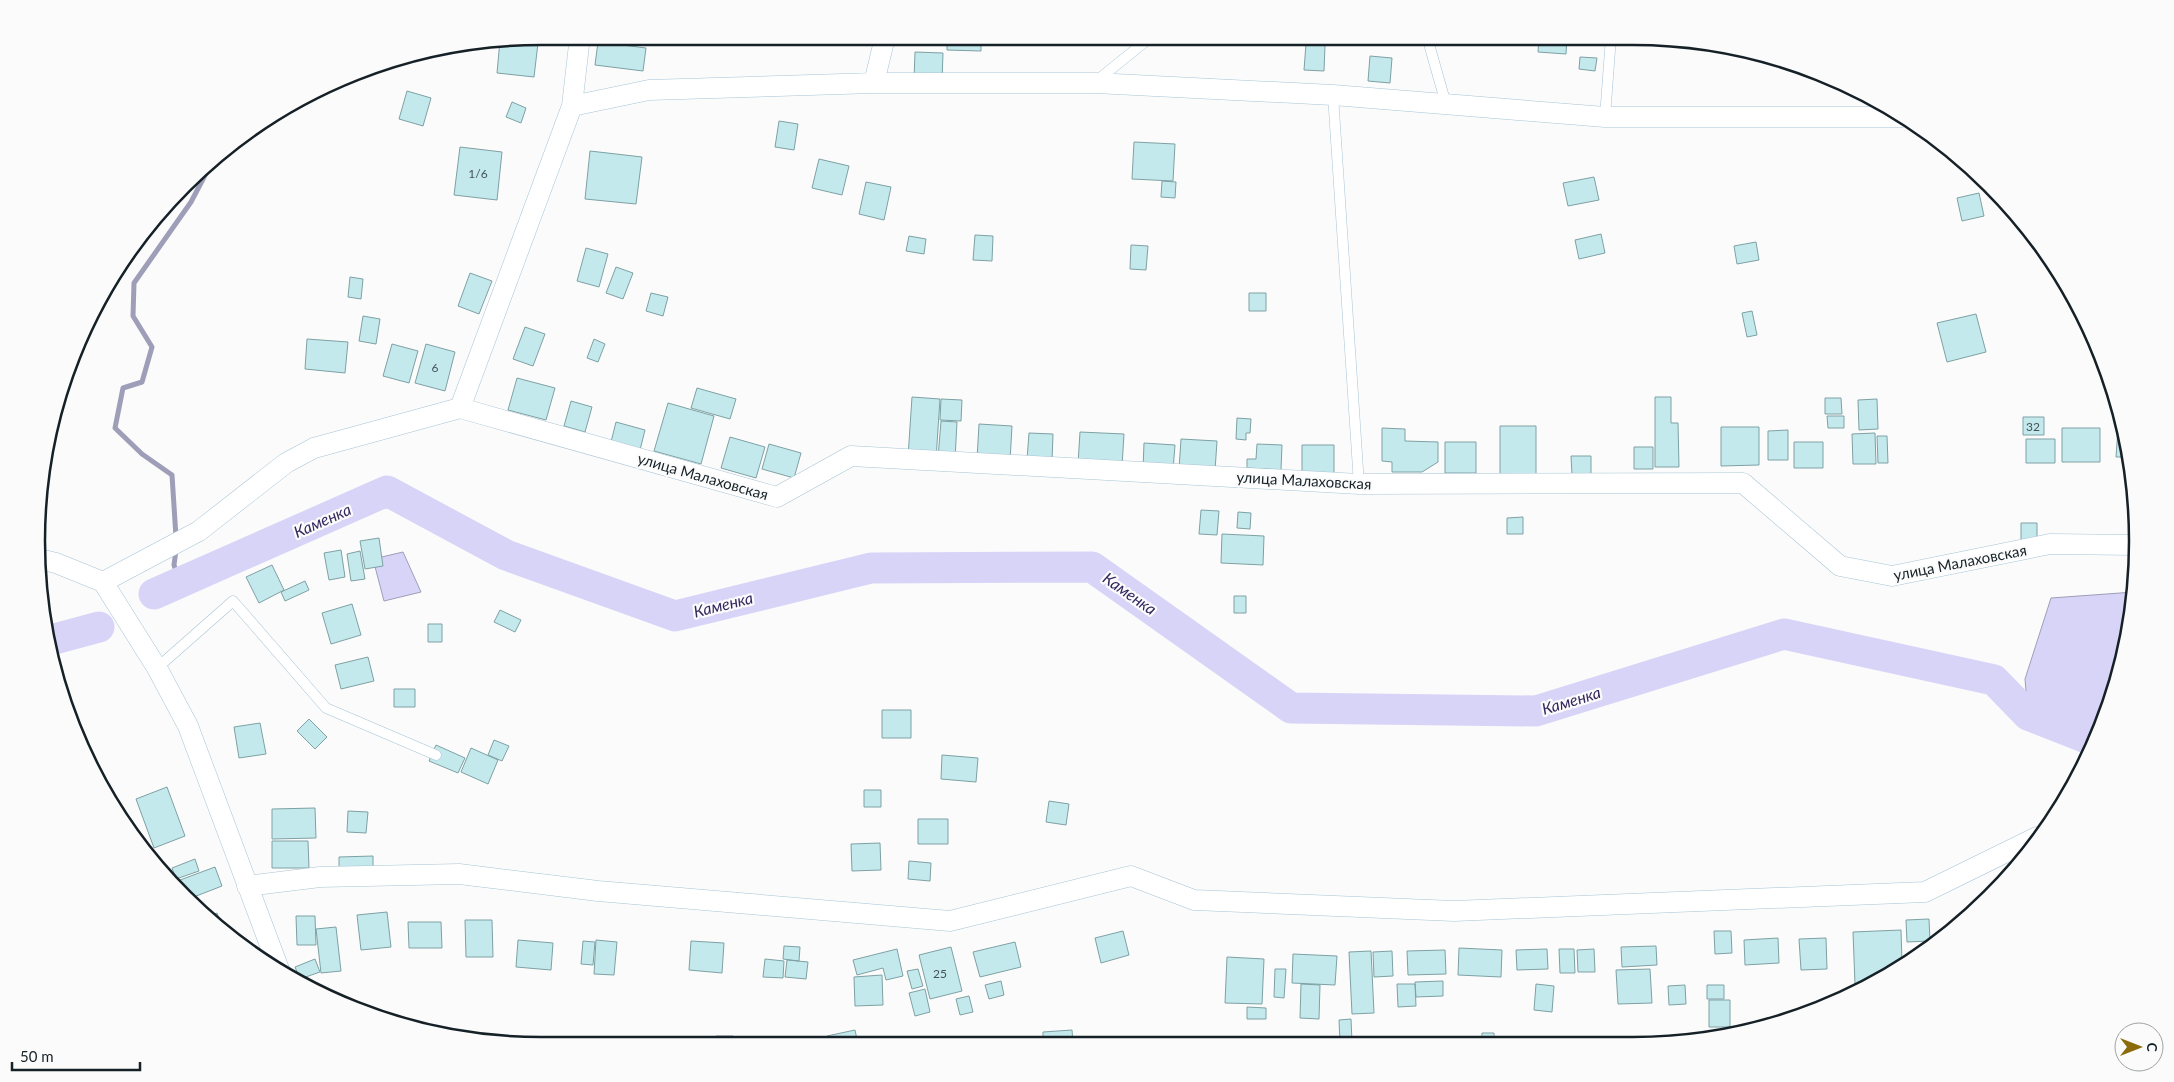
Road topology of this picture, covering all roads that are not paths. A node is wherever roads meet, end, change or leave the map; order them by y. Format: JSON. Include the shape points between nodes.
{"nodes":[{"id":1,"x":579,"y":45,"type":"edge"},
{"id":2,"x":883,"y":45,"type":"edge"},
{"id":3,"x":1141,"y":45,"type":"edge"},
{"id":4,"x":1429,"y":45,"type":"edge"},
{"id":5,"x":1610,"y":45,"type":"edge"},
{"id":6,"x":874,"y":83,"type":"junction"},
{"id":7,"x":1095,"y":83,"type":"junction"},
{"id":8,"x":1334,"y":95,"type":"junction"},
{"id":9,"x":1446,"y":104,"type":"junction"},
{"id":10,"x":572,"y":106,"type":"junction"},
{"id":11,"x":1889,"y":116,"type":"edge"},
{"id":12,"x":1605,"y":117,"type":"junction"},
{"id":13,"x":460,"y":408,"type":"junction"},
{"id":14,"x":1359,"y":484,"type":"junction"},
{"id":15,"x":2129,"y":545,"type":"edge"},
{"id":16,"x":46,"y":561,"type":"edge"},
{"id":17,"x":103,"y":582,"type":"junction"},
{"id":18,"x":157,"y":668,"type":"junction"},
{"id":19,"x":436,"y":756,"type":"dead end"},
{"id":20,"x":2028,"y":841,"type":"edge"},
{"id":21,"x":247,"y":886,"type":"junction"},
{"id":22,"x":275,"y":960,"type":"edge"}],
"edges":[{"from":1,"to":10,"type":"street"},
{"from":2,"to":6,"type":"street"},
{"from":3,"to":7,"type":"lane"},
{"from":4,"to":9,"type":"lane"},
{"from":5,"to":12,"type":"lane"},
{"from":6,"to":7,"type":"street"},
{"from":6,"to":10,"type":"street","via":[[649,90]]},
{"from":7,"to":8,"type":"street"},
{"from":8,"to":9,"type":"street"},
{"from":8,"to":14,"type":"lane"},
{"from":9,"to":12,"type":"street"},
{"from":10,"to":13,"type":"street"},
{"from":11,"to":12,"type":"street"},
{"from":13,"to":14,"type":"street","name":"улица Малаховская","via":[[777,497],[851,456]]},
{"from":13,"to":17,"type":"street","via":[[314,448],[286,463],[199,531]]},
{"from":14,"to":15,"type":"street","name":"улица Малаховская","via":[[1743,483],[1840,566],[1892,576],[2050,544]]},
{"from":16,"to":17,"type":"street"},
{"from":17,"to":18,"type":"street"},
{"from":18,"to":19,"type":"lane","via":[[233,601],[326,708]]},
{"from":18,"to":21,"type":"street","via":[[188,726]]},
{"from":20,"to":21,"type":"street","via":[[1925,892],[1454,911],[1194,900],[1131,876],[950,921],[598,891],[459,874],[320,877]]},
{"from":21,"to":22,"type":"street"}]}
